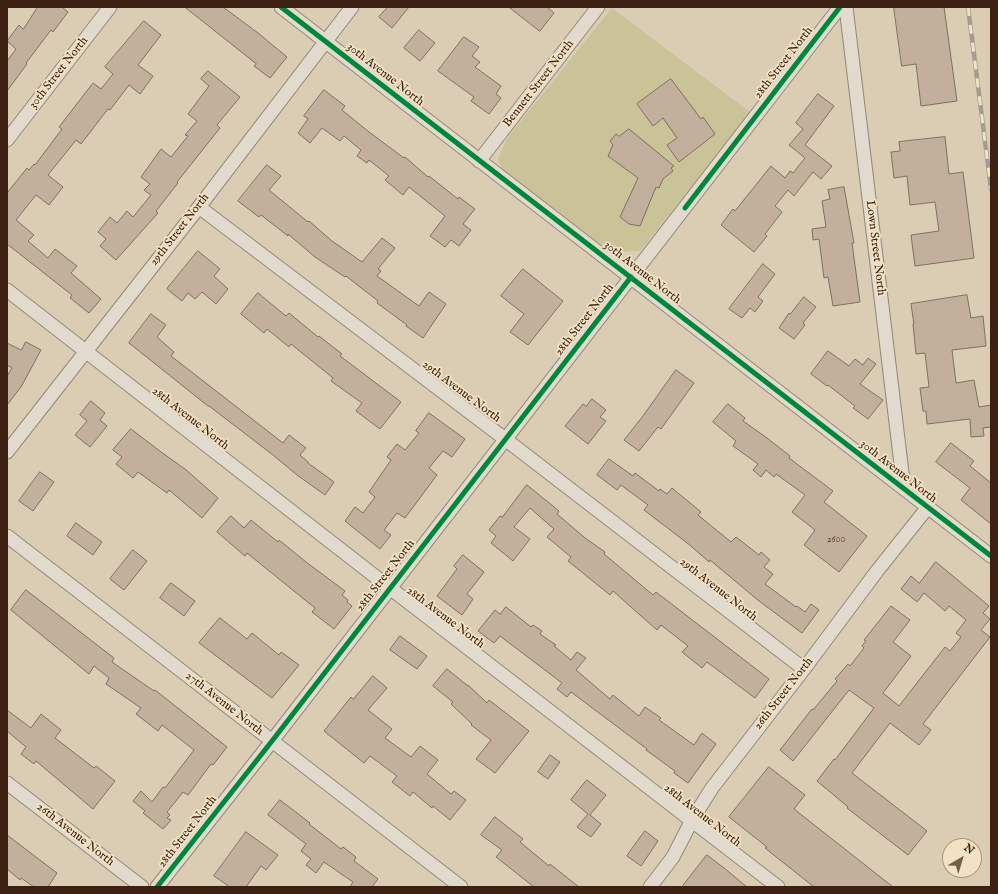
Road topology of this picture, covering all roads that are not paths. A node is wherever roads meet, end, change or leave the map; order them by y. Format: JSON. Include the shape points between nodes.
{"nodes":[{"id":1,"x":110,"y":7,"type":"edge"},
{"id":2,"x":281,"y":7,"type":"edge"},
{"id":3,"x":352,"y":7,"type":"edge"},
{"id":4,"x":598,"y":7,"type":"edge"},
{"id":5,"x":840,"y":7,"type":"edge"},
{"id":6,"x":846,"y":7,"type":"edge"},
{"id":7,"x":325,"y":41,"type":"junction"},
{"id":8,"x":7,"y":140,"type":"edge"},
{"id":9,"x":479,"y":161,"type":"junction"},
{"id":10,"x":199,"y":207,"type":"junction"},
{"id":11,"x":631,"y":277,"type":"junction"},
{"id":12,"x":7,"y":290,"type":"edge"},
{"id":13,"x":86,"y":351,"type":"junction"},
{"id":14,"x":506,"y":439,"type":"junction"},
{"id":15,"x":7,"y":452,"type":"edge"},
{"id":16,"x":904,"y":489,"type":"junction"},
{"id":17,"x":928,"y":507,"type":"junction"},
{"id":18,"x":7,"y":536,"type":"edge"},
{"id":19,"x":991,"y":556,"type":"edge"},
{"id":20,"x":390,"y":588,"type":"junction"},
{"id":21,"x":804,"y":669,"type":"junction"},
{"id":22,"x":272,"y":741,"type":"junction"},
{"id":23,"x":7,"y":783,"type":"edge"},
{"id":24,"x":692,"y":820,"type":"junction"},
{"id":25,"x":142,"y":887,"type":"edge"},
{"id":26,"x":157,"y":887,"type":"edge"},
{"id":27,"x":461,"y":887,"type":"edge"},
{"id":28,"x":650,"y":887,"type":"edge"},
{"id":29,"x":778,"y":887,"type":"edge"}],
"edges":[{"from":1,"to":8,"type":"street","name":"30th Street North"},
{"from":2,"to":7,"type":"street","name":"30th Avenue North"},
{"from":3,"to":7,"type":"street","name":"29th Street North"},
{"from":4,"to":9,"type":"street","name":"Bennett Street North"},
{"from":5,"to":11,"type":"street","name":"28th Street North"},
{"from":6,"to":16,"type":"street","name":"Lown Street North"},
{"from":7,"to":9,"type":"street","name":"30th Avenue North"},
{"from":7,"to":10,"type":"street","name":"29th Street North"},
{"from":9,"to":11,"type":"street","name":"30th Avenue North"},
{"from":10,"to":13,"type":"street","name":"29th Street North"},
{"from":10,"to":14,"type":"street","name":"29th Avenue North"},
{"from":11,"to":14,"type":"street","name":"28th Street North"},
{"from":11,"to":16,"type":"street","name":"30th Avenue North"},
{"from":12,"to":13,"type":"street","name":"28th Avenue North"},
{"from":13,"to":15,"type":"street","name":"29th Street North"},
{"from":13,"to":20,"type":"street","name":"28th Avenue North"},
{"from":14,"to":20,"type":"street","name":"28th Street North"},
{"from":14,"to":21,"type":"street","name":"29th Avenue North"},
{"from":16,"to":17,"type":"street","name":"30th Avenue North"},
{"from":17,"to":19,"type":"street","name":"30th Avenue North"},
{"from":17,"to":21,"type":"street","name":"26th Street North"},
{"from":18,"to":22,"type":"street","name":"27th Avenue North"},
{"from":20,"to":22,"type":"street","name":"28th Street North"},
{"from":20,"to":24,"type":"street","name":"28th Avenue North"},
{"from":21,"to":24,"type":"street","name":"26th Street North","via":[[712,788]]},
{"from":22,"to":26,"type":"street","name":"28th Street North"},
{"from":22,"to":27,"type":"street","name":"27th Avenue North"},
{"from":23,"to":25,"type":"street","name":"26th Avenue North"},
{"from":24,"to":28,"type":"street","name":"26th Street North","via":[[673,857]]},
{"from":24,"to":29,"type":"street","name":"28th Avenue North"}]}
